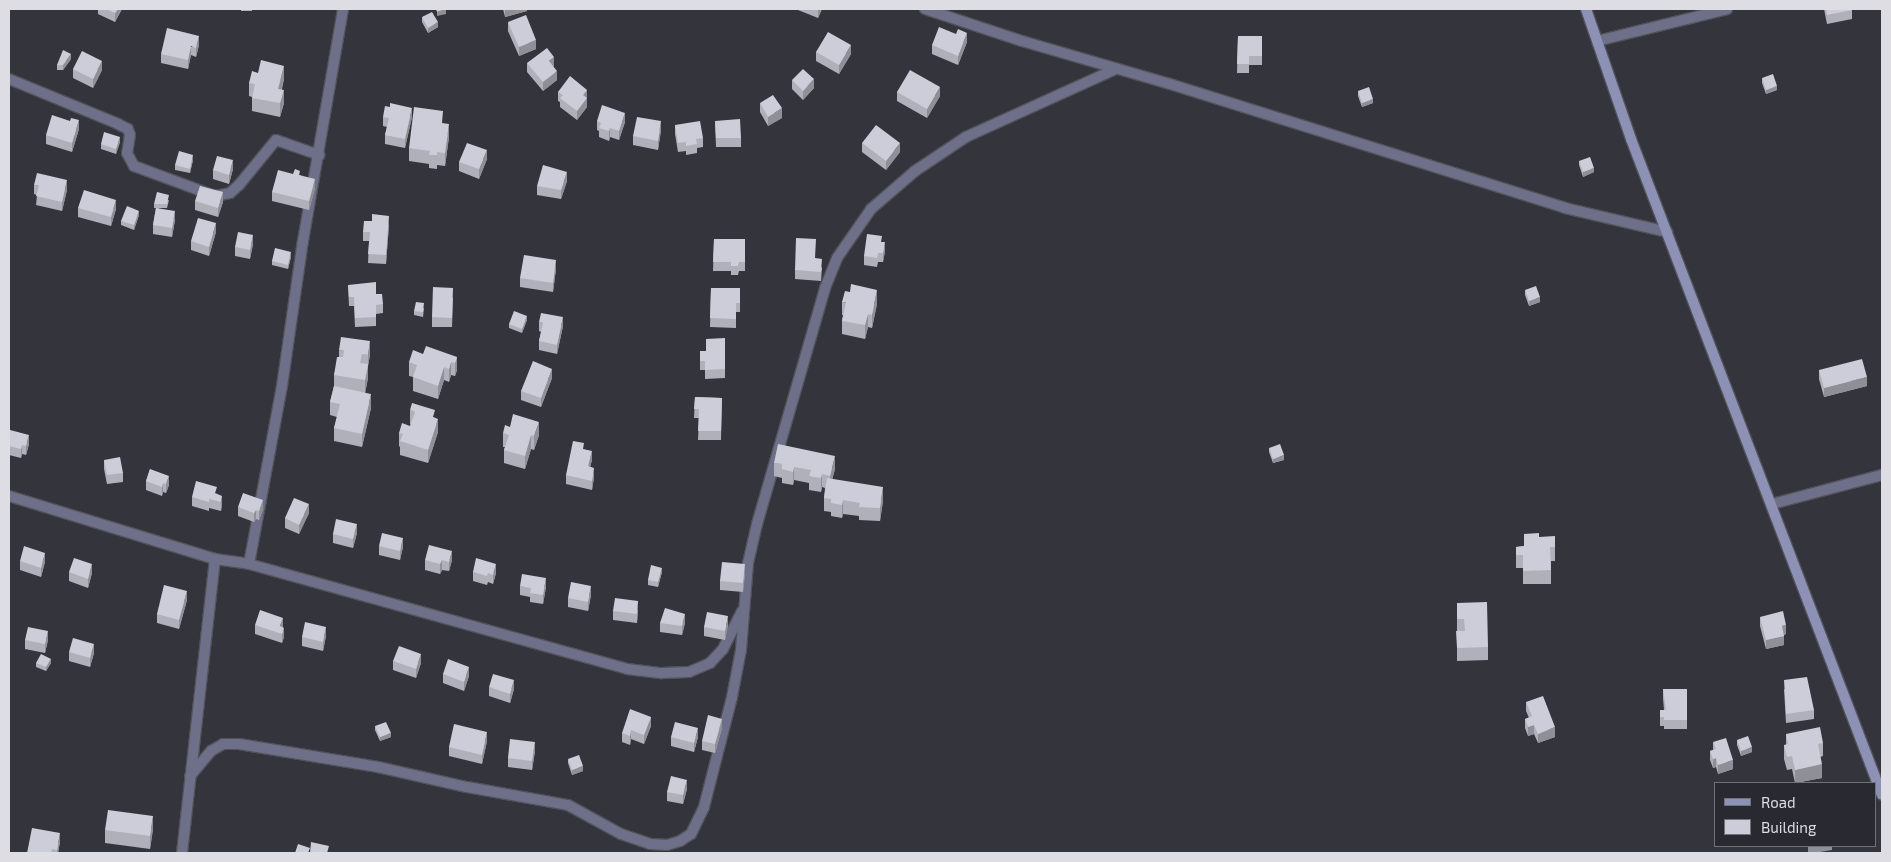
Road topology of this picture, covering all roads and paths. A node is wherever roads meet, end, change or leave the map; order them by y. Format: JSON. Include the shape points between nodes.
{"nodes":[{"id":1,"x":342,"y":9,"type":"edge"},
{"id":2,"x":925,"y":9,"type":"edge"},
{"id":3,"x":1586,"y":9,"type":"edge"},
{"id":4,"x":1727,"y":9,"type":"edge"},
{"id":5,"x":1597,"y":41,"type":"junction"},
{"id":6,"x":1116,"y":68,"type":"junction"},
{"id":7,"x":9,"y":79,"type":"edge"},
{"id":8,"x":319,"y":155,"type":"junction"},
{"id":9,"x":1667,"y":232,"type":"junction"},
{"id":10,"x":1882,"y":475,"type":"edge"},
{"id":11,"x":9,"y":496,"type":"edge"},
{"id":12,"x":1772,"y":504,"type":"junction"},
{"id":13,"x":215,"y":559,"type":"junction"},
{"id":14,"x":249,"y":564,"type":"junction"},
{"id":15,"x":744,"y":607,"type":"junction"},
{"id":16,"x":190,"y":776,"type":"junction"},
{"id":17,"x":1882,"y":795,"type":"edge"},
{"id":18,"x":182,"y":853,"type":"edge"}],
"edges":[{"from":1,"to":8,"type":"street"},
{"from":2,"to":6,"type":"street"},
{"from":3,"to":5,"type":"main road"},
{"from":4,"to":5,"type":"street"},
{"from":5,"to":9,"type":"main road"},
{"from":6,"to":9,"type":"street","via":[[1565,208]]},
{"from":6,"to":15,"type":"street","via":[[966,137],[915,170],[871,210],[851,235],[837,258],[826,288],[762,506],[748,563]]},
{"from":7,"to":8,"type":"street","via":[[123,127],[130,135],[127,153],[134,166],[215,196],[230,193],[239,185],[276,140]]},
{"from":8,"to":14,"type":"street","via":[[284,377]]},
{"from":9,"to":12,"type":"main road"},
{"from":10,"to":12,"type":"street"},
{"from":11,"to":13,"type":"street"},
{"from":12,"to":17,"type":"main road"},
{"from":13,"to":14,"type":"street"},
{"from":13,"to":16,"type":"street"},
{"from":14,"to":15,"type":"street","via":[[627,669],[662,673],[689,672],[710,663],[723,649]]},
{"from":15,"to":16,"type":"street","via":[[741,650],[699,822],[692,834],[667,845],[636,840],[568,805],[239,744],[223,744],[211,751]]},
{"from":16,"to":18,"type":"street"}]}
